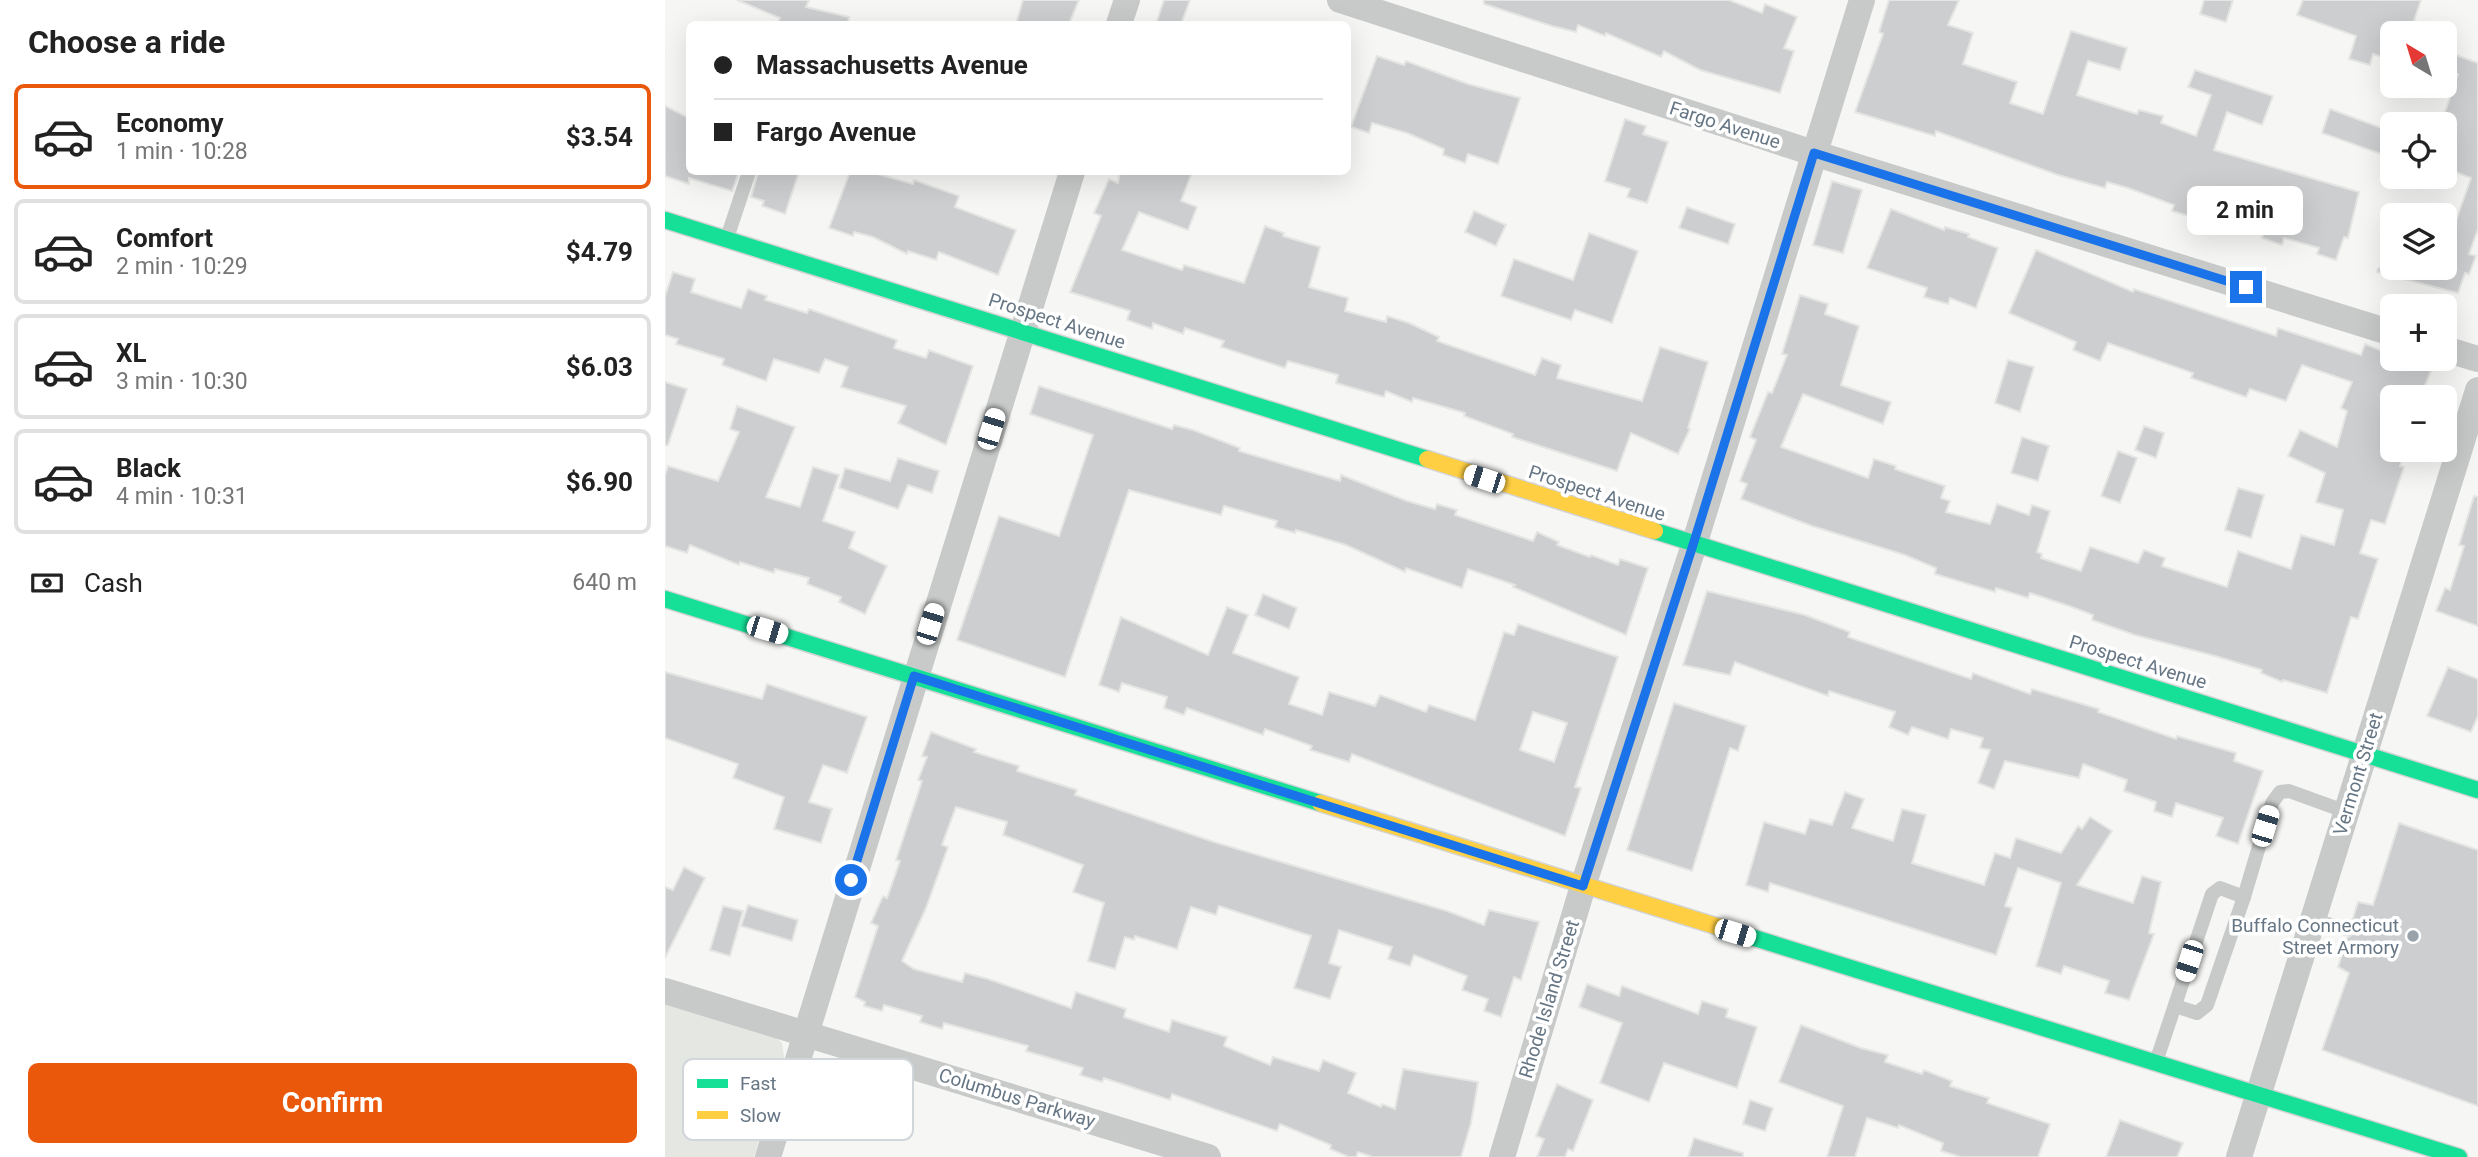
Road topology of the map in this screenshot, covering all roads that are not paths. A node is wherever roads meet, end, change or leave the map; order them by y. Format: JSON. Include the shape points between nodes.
{"nodes":[{"id":1,"x":1127,"y":0,"type":"edge"},
{"id":2,"x":1340,"y":0,"type":"edge"},
{"id":3,"x":1862,"y":0,"type":"edge"},
{"id":4,"x":1120,"y":21,"type":"edge"},
{"id":5,"x":1814,"y":153,"type":"junction"},
{"id":6,"x":748,"y":175,"type":"edge"},
{"id":7,"x":1071,"y":175,"type":"edge"},
{"id":8,"x":665,"y":220,"type":"edge"},
{"id":9,"x":727,"y":238,"type":"junction"},
{"id":10,"x":2380,"y":329,"type":"edge"},
{"id":11,"x":1021,"y":331,"type":"junction"},
{"id":12,"x":2457,"y":353,"type":"edge"},
{"id":13,"x":2478,"y":359,"type":"edge"},
{"id":14,"x":2478,"y":390,"type":"edge"},
{"id":15,"x":1693,"y":545,"type":"junction"},
{"id":16,"x":665,"y":599,"type":"edge"},
{"id":17,"x":914,"y":676,"type":"junction"},
{"id":18,"x":2364,"y":754,"type":"junction"},
{"id":19,"x":2478,"y":790,"type":"edge"},
{"id":20,"x":2347,"y":812,"type":"junction"},
{"id":21,"x":1583,"y":886,"type":"junction"},
{"id":22,"x":2244,"y":897,"type":"junction"},
{"id":23,"x":2312,"y":920,"type":"junction"},
{"id":24,"x":2347,"y":929,"type":"dead end"},
{"id":25,"x":665,"y":990,"type":"edge"},
{"id":26,"x":2175,"y":1006,"type":"junction"},
{"id":27,"x":804,"y":1032,"type":"junction"},
{"id":28,"x":796,"y":1059,"type":"edge"},
{"id":29,"x":891,"y":1059,"type":"edge"},
{"id":30,"x":2156,"y":1063,"type":"junction"},
{"id":31,"x":913,"y":1066,"type":"edge"},
{"id":32,"x":2258,"y":1095,"type":"junction"},
{"id":33,"x":773,"y":1140,"type":"edge"},
{"id":34,"x":768,"y":1157,"type":"edge"},
{"id":35,"x":1208,"y":1157,"type":"edge"},
{"id":36,"x":1502,"y":1157,"type":"edge"},
{"id":37,"x":2239,"y":1157,"type":"edge"},
{"id":38,"x":2459,"y":1157,"type":"edge"}],
"edges":[{"from":1,"to":4,"type":"street"},
{"from":2,"to":5,"type":"street","name":"Fargo Avenue"},
{"from":3,"to":5,"type":"street","name":"Rhode Island Street"},
{"from":5,"to":10,"type":"street","name":"Fargo Avenue"},
{"from":5,"to":15,"type":"street","name":"Rhode Island Street"},
{"from":6,"to":9,"type":"lane"},
{"from":7,"to":11,"type":"street"},
{"from":8,"to":9,"type":"street","name":"Prospect Avenue"},
{"from":9,"to":11,"type":"street","name":"Prospect Avenue"},
{"from":11,"to":15,"type":"street","name":"Prospect Avenue"},
{"from":11,"to":17,"type":"street"},
{"from":12,"to":13,"type":"street"},
{"from":14,"to":18,"type":"street","name":"Vermont Street"},
{"from":15,"to":18,"type":"street","name":"Prospect Avenue"},
{"from":15,"to":21,"type":"street","name":"Rhode Island Street"},
{"from":16,"to":17,"type":"street"},
{"from":17,"to":21,"type":"street"},
{"from":17,"to":27,"type":"street"},
{"from":18,"to":19,"type":"street","name":"Prospect Avenue"},
{"from":18,"to":20,"type":"street","name":"Vermont Street"},
{"from":20,"to":22,"type":"lane","via":[[2289,791],[2280,792],[2272,803]]},
{"from":20,"to":23,"type":"street","name":"Vermont Street"},
{"from":21,"to":30,"type":"street"},
{"from":21,"to":36,"type":"street","name":"Rhode Island Street"},
{"from":22,"to":26,"type":"lane","via":[[2207,1005],[2197,1013]]},
{"from":22,"to":26,"type":"lane","via":[[2220,888],[2212,894]]},
{"from":23,"to":24,"type":"lane"},
{"from":23,"to":32,"type":"street","name":"Vermont Street"},
{"from":25,"to":27,"type":"street","name":"Columbus Parkway"},
{"from":26,"to":30,"type":"lane"},
{"from":27,"to":28,"type":"street"},
{"from":27,"to":29,"type":"street","name":"Columbus Parkway"},
{"from":30,"to":32,"type":"street"},
{"from":31,"to":35,"type":"street","name":"Columbus Parkway"},
{"from":32,"to":37,"type":"street","name":"Vermont Street"},
{"from":32,"to":38,"type":"street"},
{"from":33,"to":34,"type":"street"}]}
